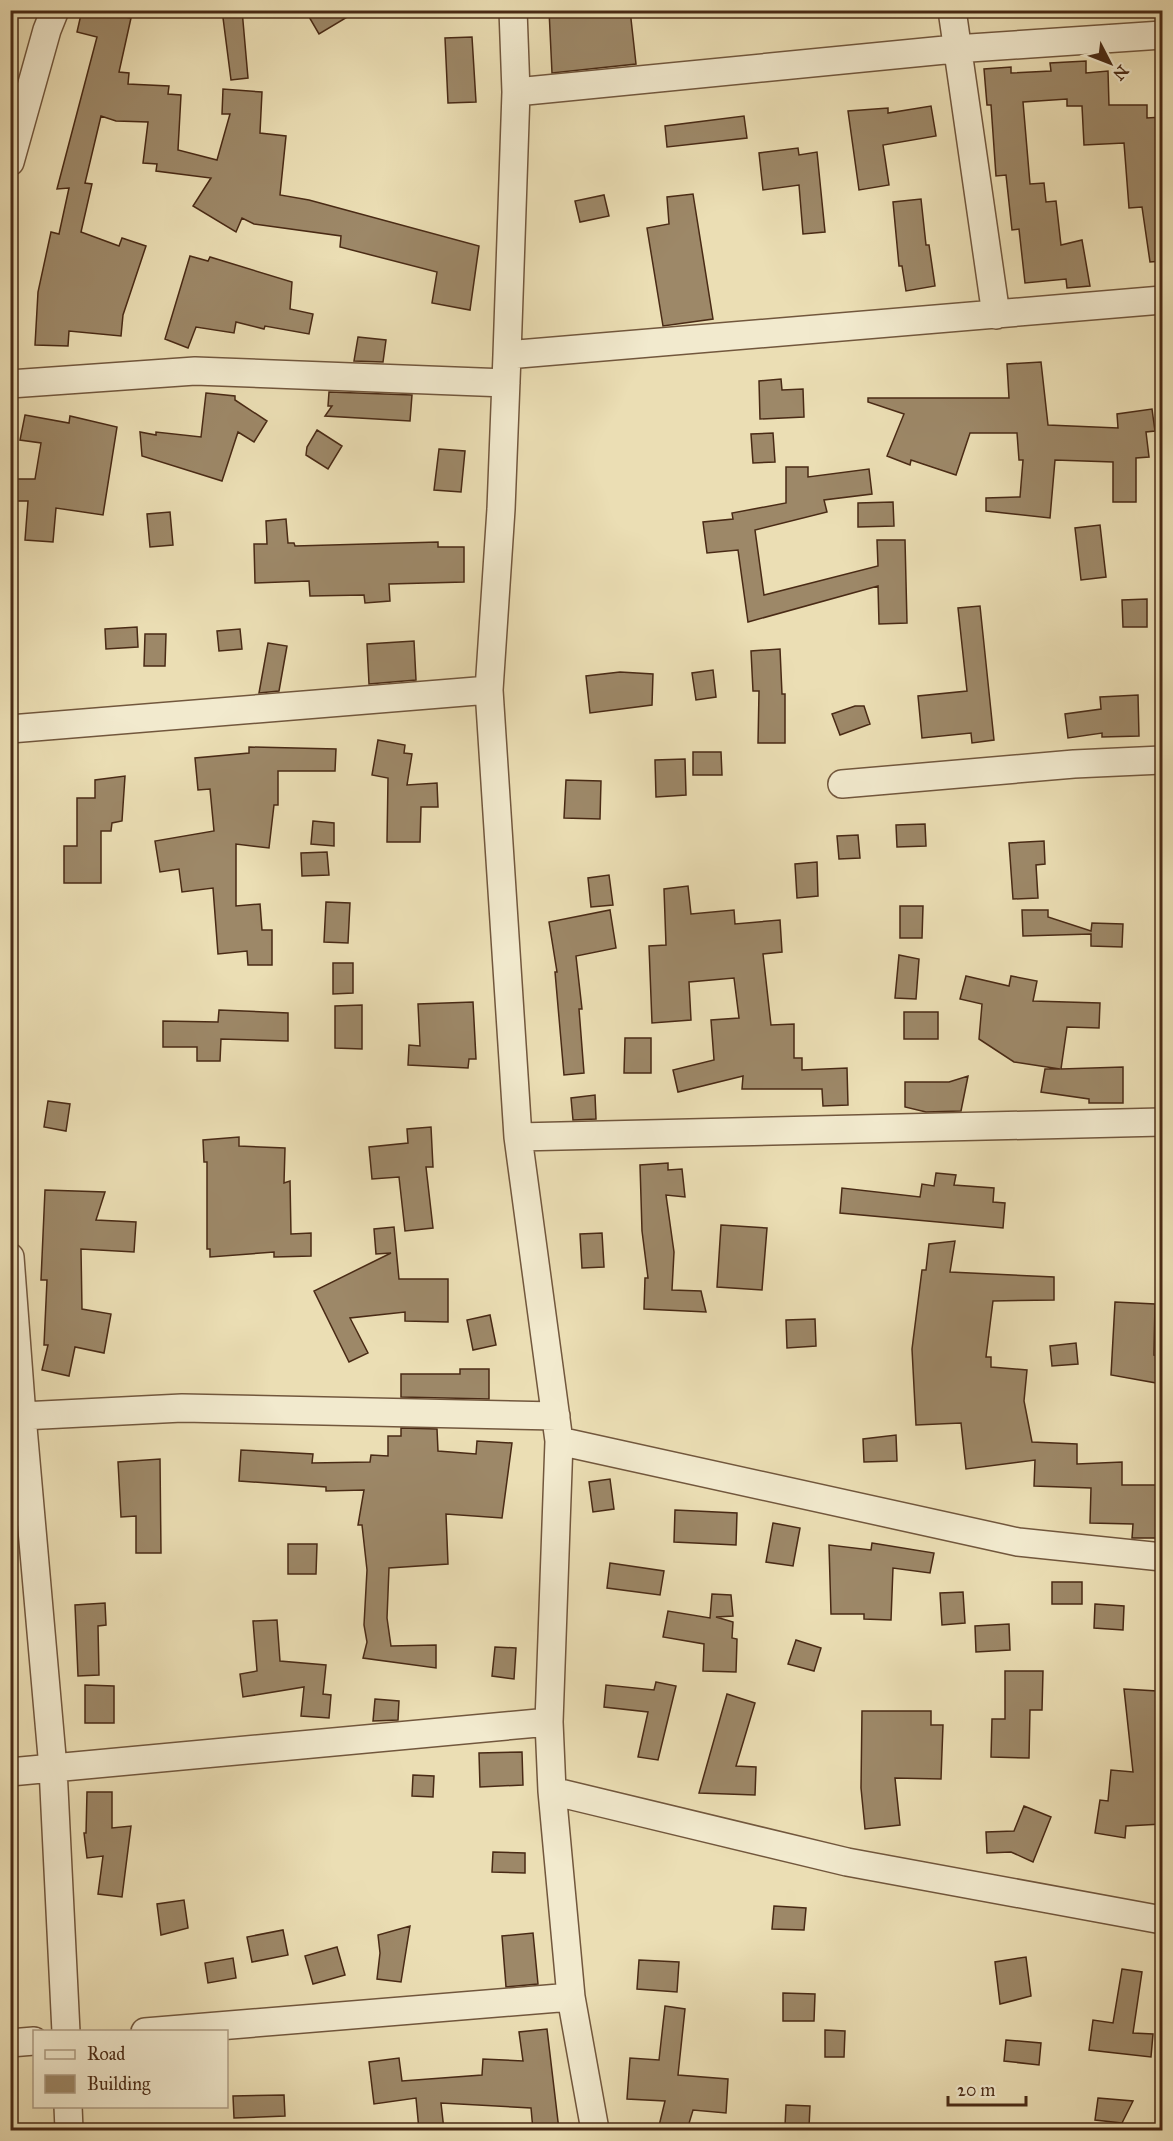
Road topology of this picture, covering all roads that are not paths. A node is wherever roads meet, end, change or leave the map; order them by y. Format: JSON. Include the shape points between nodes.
{"nodes":[{"id":1,"x":55,"y":10,"type":"edge"},
{"id":2,"x":513,"y":10,"type":"edge"},
{"id":3,"x":952,"y":10,"type":"edge"},
{"id":4,"x":1162,"y":34,"type":"edge"},
{"id":5,"x":955,"y":49,"type":"junction"},
{"id":6,"x":516,"y":92,"type":"junction"},
{"id":7,"x":10,"y":162,"type":"edge"},
{"id":8,"x":1162,"y":300,"type":"edge"},
{"id":9,"x":996,"y":315,"type":"junction"},
{"id":10,"x":507,"y":355,"type":"junction"},
{"id":11,"x":506,"y":383,"type":"junction"},
{"id":12,"x":10,"y":384,"type":"edge"},
{"id":13,"x":489,"y":690,"type":"junction"},
{"id":14,"x":10,"y":729,"type":"edge"},
{"id":15,"x":1162,"y":760,"type":"edge"},
{"id":16,"x":842,"y":784,"type":"dead end"},
{"id":17,"x":1162,"y":1122,"type":"edge"},
{"id":18,"x":518,"y":1137,"type":"junction"},
{"id":19,"x":10,"y":1257,"type":"edge"},
{"id":20,"x":16,"y":1416,"type":"edge"},
{"id":21,"x":558,"y":1428,"type":"junction"},
{"id":22,"x":1162,"y":1557,"type":"edge"},
{"id":23,"x":549,"y":1722,"type":"junction"},
{"id":24,"x":53,"y":1768,"type":"junction"},
{"id":25,"x":10,"y":1772,"type":"edge"},
{"id":26,"x":552,"y":1791,"type":"junction"},
{"id":27,"x":1162,"y":1920,"type":"edge"},
{"id":28,"x":571,"y":1997,"type":"junction"},
{"id":29,"x":66,"y":2030,"type":"edge"},
{"id":30,"x":158,"y":2030,"type":"edge"},
{"id":31,"x":33,"y":2041,"type":"edge"},
{"id":32,"x":10,"y":2043,"type":"edge"},
{"id":33,"x":68,"y":2108,"type":"edge"},
{"id":34,"x":69,"y":2130,"type":"edge"},
{"id":35,"x":595,"y":2130,"type":"edge"}],
"edges":[{"from":1,"to":7,"type":"street"},
{"from":2,"to":6,"type":"street"},
{"from":3,"to":5,"type":"street"},
{"from":4,"to":5,"type":"street"},
{"from":5,"to":6,"type":"street"},
{"from":5,"to":9,"type":"street"},
{"from":6,"to":10,"type":"street"},
{"from":8,"to":9,"type":"street"},
{"from":9,"to":10,"type":"street"},
{"from":10,"to":11,"type":"street"},
{"from":11,"to":12,"type":"street","via":[[195,371]]},
{"from":11,"to":13,"type":"street"},
{"from":13,"to":14,"type":"street"},
{"from":13,"to":18,"type":"street"},
{"from":15,"to":16,"type":"street"},
{"from":17,"to":18,"type":"street"},
{"from":18,"to":21,"type":"street"},
{"from":19,"to":20,"type":"street"},
{"from":20,"to":21,"type":"street","via":[[182,1408]]},
{"from":20,"to":24,"type":"street"},
{"from":21,"to":22,"type":"street","via":[[1018,1542]]},
{"from":21,"to":23,"type":"street"},
{"from":23,"to":24,"type":"street"},
{"from":23,"to":26,"type":"street"},
{"from":24,"to":25,"type":"street"},
{"from":24,"to":29,"type":"street"},
{"from":26,"to":27,"type":"street","via":[[847,1862]]},
{"from":26,"to":28,"type":"street"},
{"from":28,"to":30,"type":"street"},
{"from":28,"to":35,"type":"street"},
{"from":31,"to":32,"type":"street"},
{"from":33,"to":34,"type":"street"}]}
